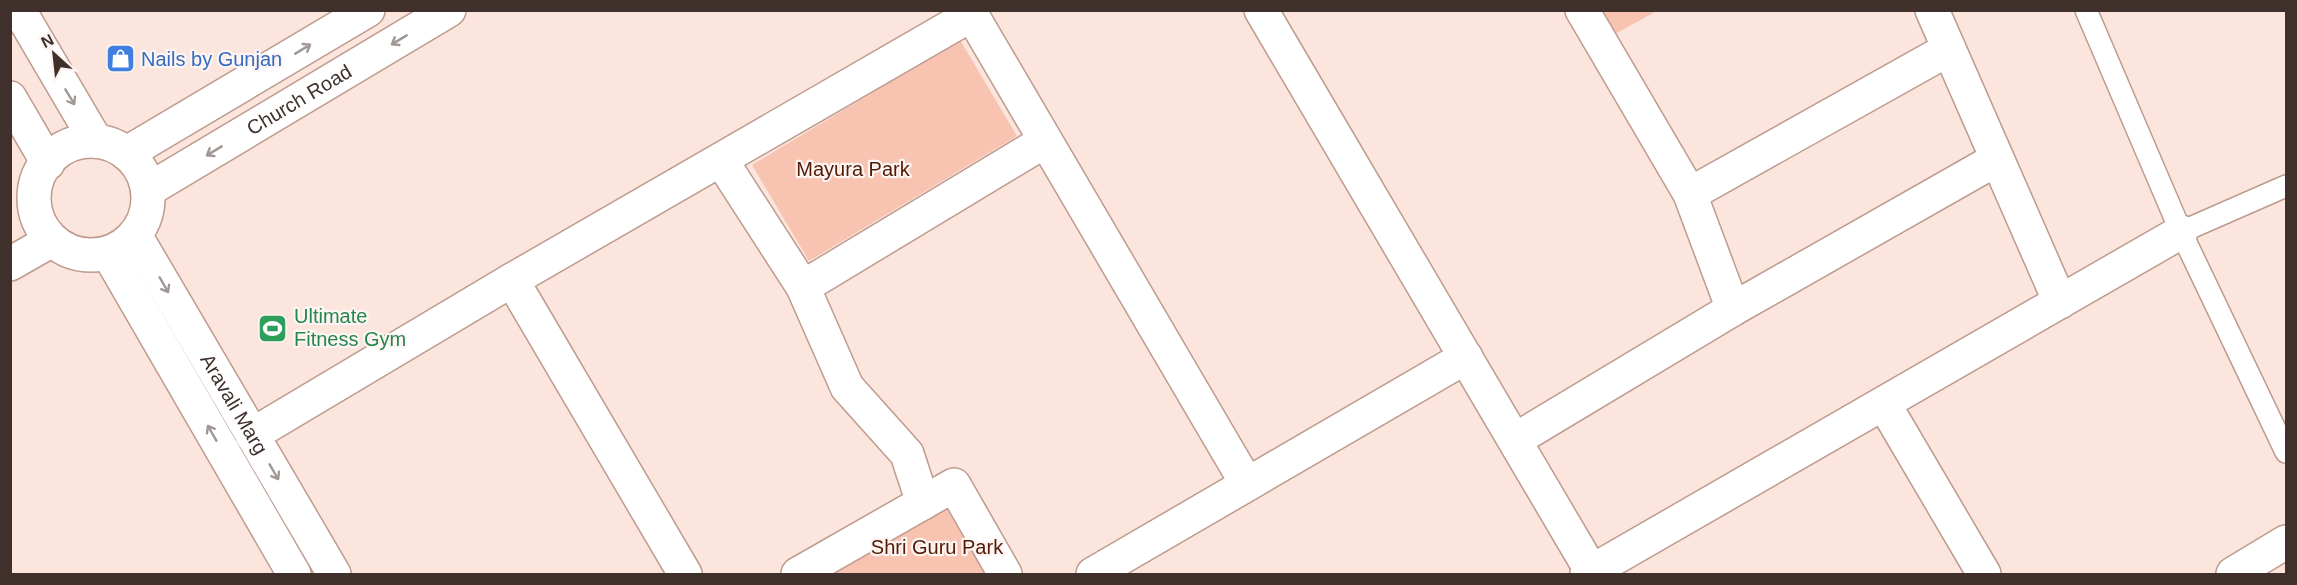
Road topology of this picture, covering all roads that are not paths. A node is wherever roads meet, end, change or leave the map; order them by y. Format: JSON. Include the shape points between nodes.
{"nodes":[{"id":1,"x":19,"y":10,"type":"edge"},
{"id":2,"x":368,"y":10,"type":"edge"},
{"id":3,"x":449,"y":10,"type":"edge"},
{"id":4,"x":1261,"y":10,"type":"edge"},
{"id":5,"x":1582,"y":10,"type":"edge"},
{"id":6,"x":1932,"y":10,"type":"edge"},
{"id":7,"x":2086,"y":10,"type":"edge"},
{"id":8,"x":970,"y":13,"type":"edge"},
{"id":9,"x":1949,"y":49,"type":"junction"},
{"id":10,"x":10,"y":98,"type":"edge"},
{"id":11,"x":96,"y":141,"type":"junction"},
{"id":12,"x":1045,"y":141,"type":"junction"},
{"id":13,"x":127,"y":153,"type":"junction"},
{"id":14,"x":1997,"y":159,"type":"junction"},
{"id":15,"x":721,"y":160,"type":"junction"},
{"id":16,"x":48,"y":163,"type":"junction"},
{"id":17,"x":2286,"y":186,"type":"edge"},
{"id":18,"x":148,"y":190,"type":"junction"},
{"id":19,"x":1690,"y":194,"type":"junction"},
{"id":20,"x":22,"y":212,"type":"edge"},
{"id":21,"x":2181,"y":232,"type":"junction"},
{"id":22,"x":135,"y":235,"type":"junction"},
{"id":23,"x":52,"y":240,"type":"junction"},
{"id":24,"x":108,"y":253,"type":"junction"},
{"id":25,"x":10,"y":264,"type":"edge"},
{"id":26,"x":512,"y":280,"type":"junction"},
{"id":27,"x":803,"y":287,"type":"junction"},
{"id":28,"x":2060,"y":302,"type":"junction"},
{"id":29,"x":1733,"y":309,"type":"junction"},
{"id":30,"x":1466,"y":357,"type":"junction"},
{"id":31,"x":1884,"y":404,"type":"junction"},
{"id":32,"x":252,"y":435,"type":"junction"},
{"id":33,"x":1515,"y":440,"type":"junction"},
{"id":34,"x":2286,"y":452,"type":"edge"},
{"id":35,"x":1247,"y":484,"type":"junction"},
{"id":36,"x":923,"y":503,"type":"junction"},
{"id":37,"x":2286,"y":542,"type":"edge"},
{"id":38,"x":1590,"y":573,"type":"edge"},
{"id":39,"x":294,"y":574,"type":"edge"},
{"id":40,"x":334,"y":574,"type":"edge"},
{"id":41,"x":684,"y":574,"type":"edge"},
{"id":42,"x":798,"y":574,"type":"edge"},
{"id":43,"x":1005,"y":574,"type":"edge"},
{"id":44,"x":1093,"y":574,"type":"edge"},
{"id":45,"x":1983,"y":574,"type":"edge"},
{"id":46,"x":2234,"y":574,"type":"edge"}],
"edges":[{"from":1,"to":11,"type":"street","one_way":true},
{"from":13,"to":2,"type":"street","one_way":true},
{"from":3,"to":18,"type":"street","name":"Church Road","one_way":true},
{"from":4,"to":30,"type":"street"},
{"from":5,"to":19,"type":"street"},
{"from":6,"to":9,"type":"street"},
{"from":7,"to":21,"type":"lane"},
{"from":8,"to":12,"type":"street"},
{"from":8,"to":15,"type":"street"},
{"from":9,"to":14,"type":"street"},
{"from":9,"to":19,"type":"street"},
{"from":10,"to":16,"type":"street"},
{"from":11,"to":13,"type":"street"},
{"from":11,"to":16,"type":"street","via":[[74,144]]},
{"from":12,"to":27,"type":"street"},
{"from":12,"to":35,"type":"street"},
{"from":13,"to":18,"type":"street","via":[[145,178]]},
{"from":14,"to":28,"type":"street"},
{"from":14,"to":29,"type":"street"},
{"from":15,"to":26,"type":"street"},
{"from":15,"to":27,"type":"street"},
{"from":16,"to":20,"type":"street"},
{"from":17,"to":21,"type":"lane"},
{"from":18,"to":22,"type":"street","via":[[148,204]]},
{"from":19,"to":29,"type":"street"},
{"from":20,"to":23,"type":"street","via":[[42,224]]},
{"from":21,"to":28,"type":"street"},
{"from":21,"to":34,"type":"lane"},
{"from":22,"to":24,"type":"street"},
{"from":22,"to":32,"type":"street","name":"Aravali Marg","one_way":true},
{"from":23,"to":24,"type":"street","via":[[75,253]]},
{"from":23,"to":25,"type":"street"},
{"from":39,"to":24,"type":"street","name":"Aravali Marg","one_way":true},
{"from":26,"to":32,"type":"street"},
{"from":26,"to":41,"type":"street"},
{"from":27,"to":36,"type":"street","via":[[848,387],[907,454]]},
{"from":28,"to":31,"type":"street"},
{"from":29,"to":33,"type":"street"},
{"from":30,"to":33,"type":"street"},
{"from":30,"to":35,"type":"street"},
{"from":31,"to":38,"type":"street"},
{"from":31,"to":45,"type":"street"},
{"from":32,"to":40,"type":"street","name":"Aravali Marg","one_way":true},
{"from":33,"to":38,"type":"street"},
{"from":35,"to":44,"type":"street"},
{"from":36,"to":42,"type":"street"},
{"from":36,"to":43,"type":"street","via":[[954,485]]},
{"from":37,"to":46,"type":"street"}]}
